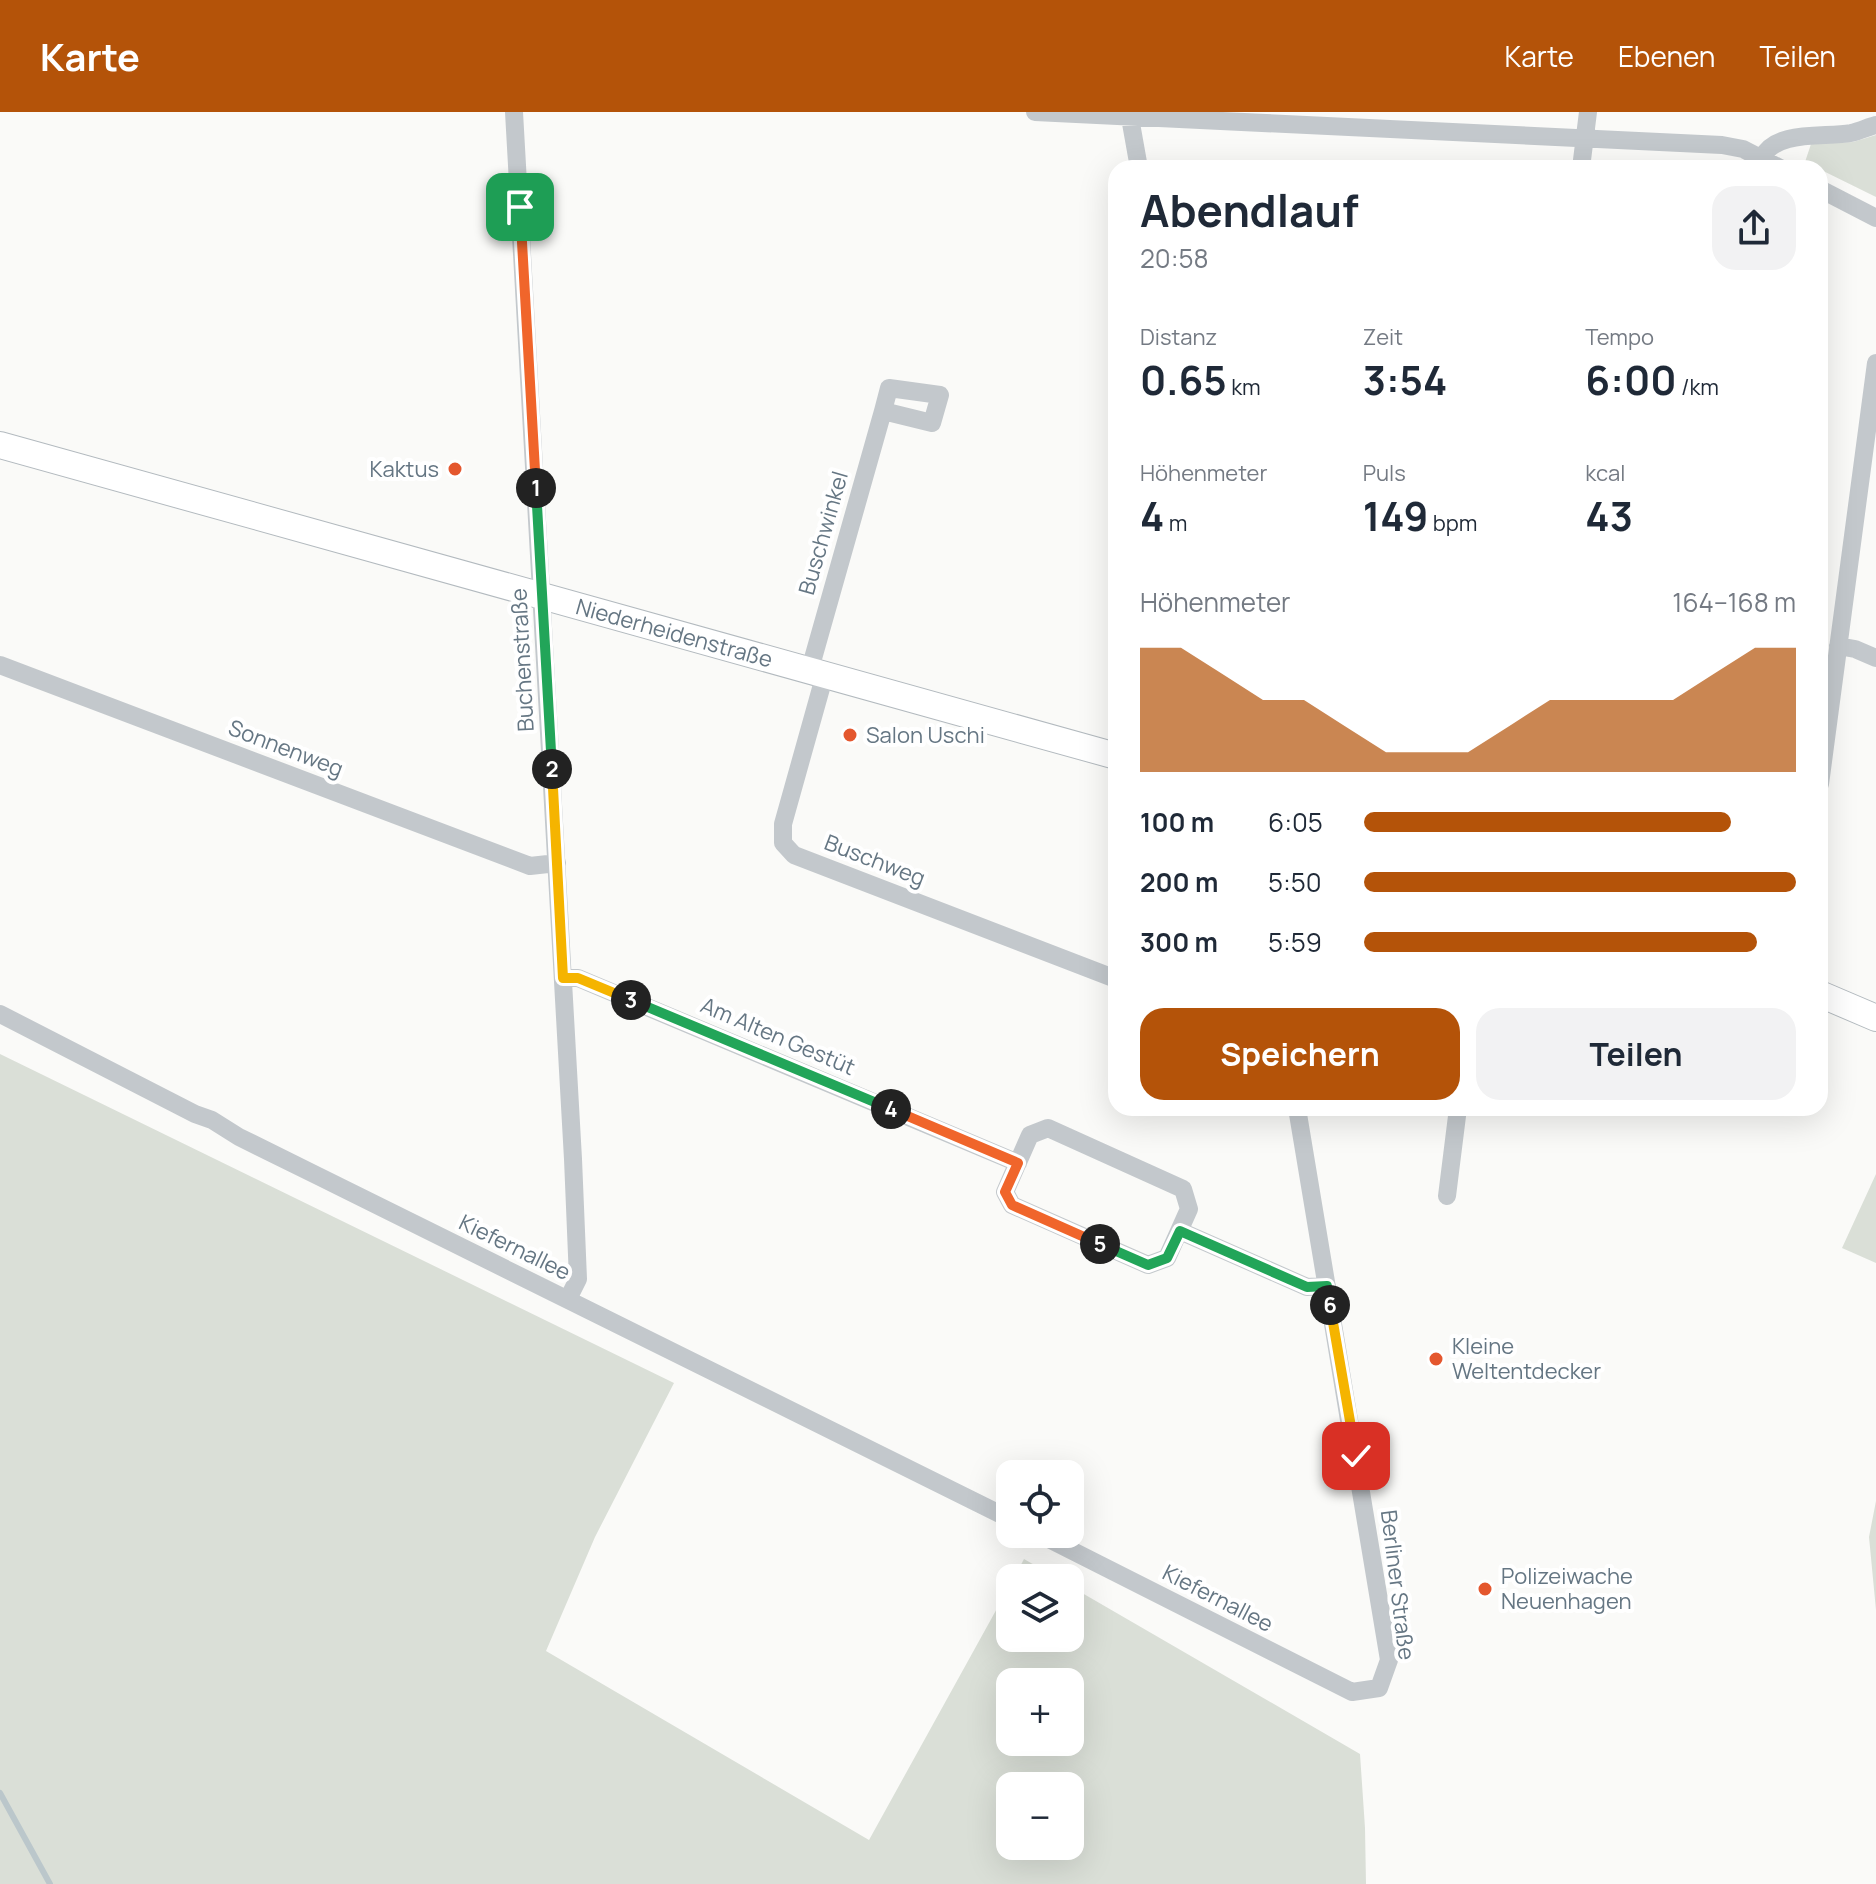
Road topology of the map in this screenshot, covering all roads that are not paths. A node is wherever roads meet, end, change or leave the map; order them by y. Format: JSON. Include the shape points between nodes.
{"nodes":[{"id":1,"x":514,"y":112,"type":"edge"},
{"id":2,"x":1035,"y":112,"type":"edge"},
{"id":3,"x":1588,"y":112,"type":"edge"},
{"id":4,"x":1129,"y":114,"type":"edge"},
{"id":5,"x":1876,"y":125,"type":"edge"},
{"id":6,"x":1585,"y":137,"type":"junction"},
{"id":7,"x":1762,"y":158,"type":"junction"},
{"id":8,"x":1138,"y":160,"type":"edge"},
{"id":9,"x":1582,"y":160,"type":"edge"},
{"id":10,"x":1766,"y":160,"type":"edge"},
{"id":11,"x":1828,"y":193,"type":"edge"},
{"id":12,"x":1876,"y":218,"type":"edge"},
{"id":13,"x":1876,"y":363,"type":"edge"},
{"id":14,"x":883,"y":411,"type":"dead end"},
{"id":15,"x":0,"y":445,"type":"edge"},
{"id":16,"x":542,"y":596,"type":"junction"},
{"id":17,"x":1838,"y":646,"type":"junction"},
{"id":18,"x":1876,"y":658,"type":"edge"},
{"id":19,"x":0,"y":665,"type":"edge"},
{"id":20,"x":817,"y":672,"type":"junction"},
{"id":21,"x":1828,"y":723,"type":"edge"},
{"id":22,"x":1108,"y":754,"type":"edge"},
{"id":23,"x":557,"y":863,"type":"junction"},
{"id":24,"x":1108,"y":976,"type":"edge"},
{"id":25,"x":563,"y":978,"type":"junction"},
{"id":26,"x":1828,"y":997,"type":"edge"},
{"id":27,"x":0,"y":1014,"type":"edge"},
{"id":28,"x":1876,"y":1018,"type":"edge"},
{"id":29,"x":1298,"y":1116,"type":"edge"},
{"id":30,"x":1457,"y":1116,"type":"edge"},
{"id":31,"x":1018,"y":1163,"type":"junction"},
{"id":32,"x":1447,"y":1196,"type":"dead end"},
{"id":33,"x":1180,"y":1231,"type":"junction"},
{"id":34,"x":1327,"y":1286,"type":"junction"},
{"id":35,"x":568,"y":1299,"type":"junction"},
{"id":36,"x":996,"y":1512,"type":"edge"},
{"id":37,"x":1067,"y":1548,"type":"edge"},
{"id":38,"x":1379,"y":1688,"type":"joint"}],
"edges":[{"from":1,"to":16,"type":"street","name":"Buchenstraße"},
{"from":2,"to":4,"type":"street"},
{"from":3,"to":6,"type":"street"},
{"from":4,"to":6,"type":"street"},
{"from":4,"to":8,"type":"street"},
{"from":5,"to":7,"type":"street","via":[[1785,141]]},
{"from":6,"to":7,"type":"street","via":[[1722,145]]},
{"from":6,"to":9,"type":"street"},
{"from":7,"to":10,"type":"street"},
{"from":11,"to":12,"type":"street"},
{"from":13,"to":17,"type":"street"},
{"from":14,"to":20,"type":"street","name":"Buschwinkel"},
{"from":15,"to":16,"type":"street","name":"Niederheidenstraße"},
{"from":16,"to":20,"type":"street","name":"Niederheidenstraße"},
{"from":16,"to":23,"type":"street","name":"Buchenstraße"},
{"from":17,"to":18,"type":"street"},
{"from":17,"to":21,"type":"street"},
{"from":19,"to":23,"type":"street","name":"Sonnenweg","via":[[530,866]]},
{"from":20,"to":22,"type":"street","name":"Niederheidenstraße"},
{"from":20,"to":24,"type":"street","name":"Buschweg","via":[[783,824],[783,843],[794,855]]},
{"from":23,"to":25,"type":"street","name":"Buchenstraße"},
{"from":25,"to":31,"type":"street","name":"Am Alten Gestüt","via":[[578,978]]},
{"from":25,"to":35,"type":"street","name":"Buchenstraße","via":[[578,1279]]},
{"from":26,"to":28,"type":"street"},
{"from":27,"to":35,"type":"street","name":"Kiefernallee"},
{"from":29,"to":34,"type":"street","name":"Berliner Straße"},
{"from":30,"to":32,"type":"street"},
{"from":31,"to":33,"type":"street","via":[[1030,1135],[1048,1128],[1183,1189],[1189,1209]]},
{"from":31,"to":33,"type":"street","via":[[1005,1192],[1012,1205],[1148,1265],[1167,1258]]},
{"from":33,"to":34,"type":"street","via":[[1307,1287]]},
{"from":34,"to":38,"type":"street","name":"Berliner Straße","via":[[1389,1660]]},
{"from":35,"to":36,"type":"street","name":"Kiefernallee"},
{"from":37,"to":38,"type":"street","name":"Kiefernallee","via":[[1352,1692]]}]}
